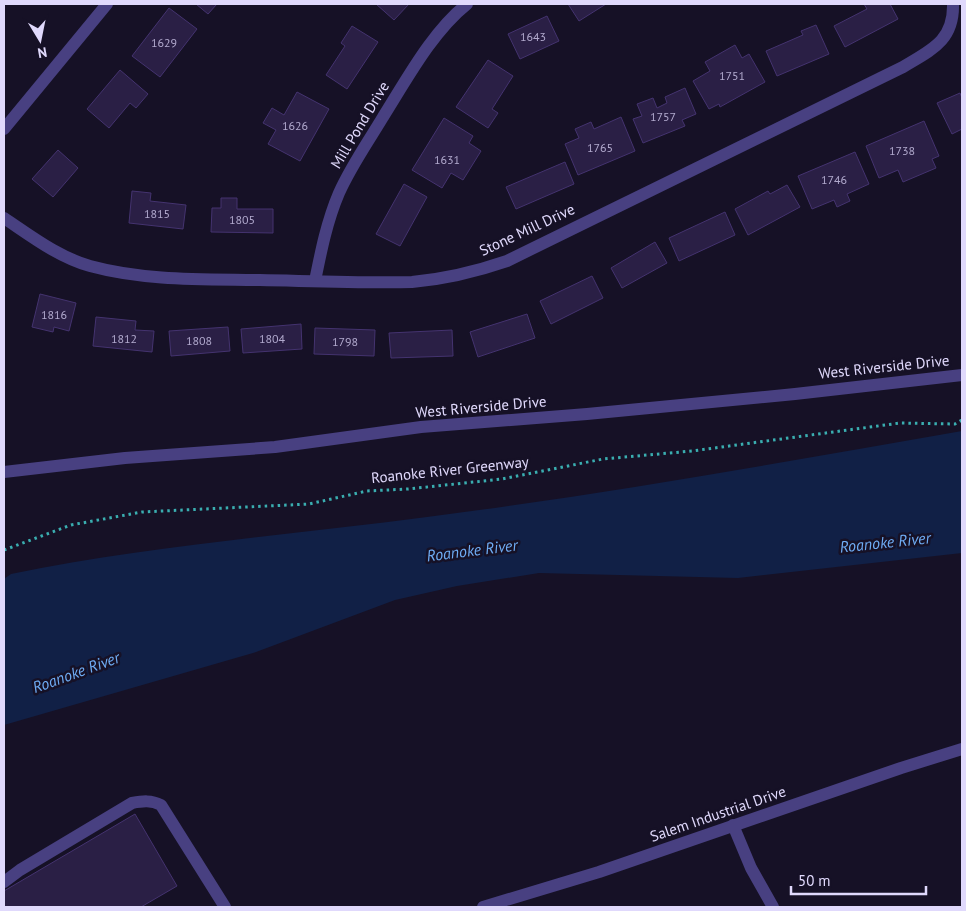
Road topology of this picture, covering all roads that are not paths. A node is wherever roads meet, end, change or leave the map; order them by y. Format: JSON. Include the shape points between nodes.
{"nodes":[{"id":1,"x":107,"y":4,"type":"edge"},
{"id":2,"x":467,"y":4,"type":"edge"},
{"id":3,"x":953,"y":4,"type":"edge"},
{"id":4,"x":4,"y":129,"type":"edge"},
{"id":5,"x":4,"y":218,"type":"edge"},
{"id":6,"x":315,"y":281,"type":"junction"},
{"id":7,"x":962,"y":375,"type":"edge"},
{"id":8,"x":4,"y":472,"type":"edge"},
{"id":9,"x":962,"y":749,"type":"edge"},
{"id":10,"x":733,"y":825,"type":"junction"},
{"id":11,"x":4,"y":882,"type":"edge"},
{"id":12,"x":225,"y":907,"type":"edge"},
{"id":13,"x":483,"y":907,"type":"edge"},
{"id":14,"x":773,"y":907,"type":"edge"}],
"edges":[{"from":1,"to":4,"type":"street"},
{"from":2,"to":6,"type":"street","name":"Mill Pond Drive","via":[[440,31],[416,65],[352,167],[327,227]]},
{"from":3,"to":6,"type":"street","name":"Stone Mill Drive","via":[[953,17],[944,38],[932,50],[903,67],[507,261],[441,279],[412,282]]},
{"from":5,"to":6,"type":"street","name":"Stone Mill Drive","via":[[46,246],[90,266],[182,279]]},
{"from":7,"to":8,"type":"street","name":"West Riverside Drive","via":[[796,394],[422,427],[275,447],[124,458]]},
{"from":9,"to":10,"type":"street","name":"Salem Industrial Drive"},
{"from":10,"to":13,"type":"street","name":"Salem Industrial Drive","via":[[599,872]]},
{"from":10,"to":14,"type":"street","via":[[751,868]]},
{"from":11,"to":12,"type":"street","via":[[132,803],[154,802],[161,805]]}]}
